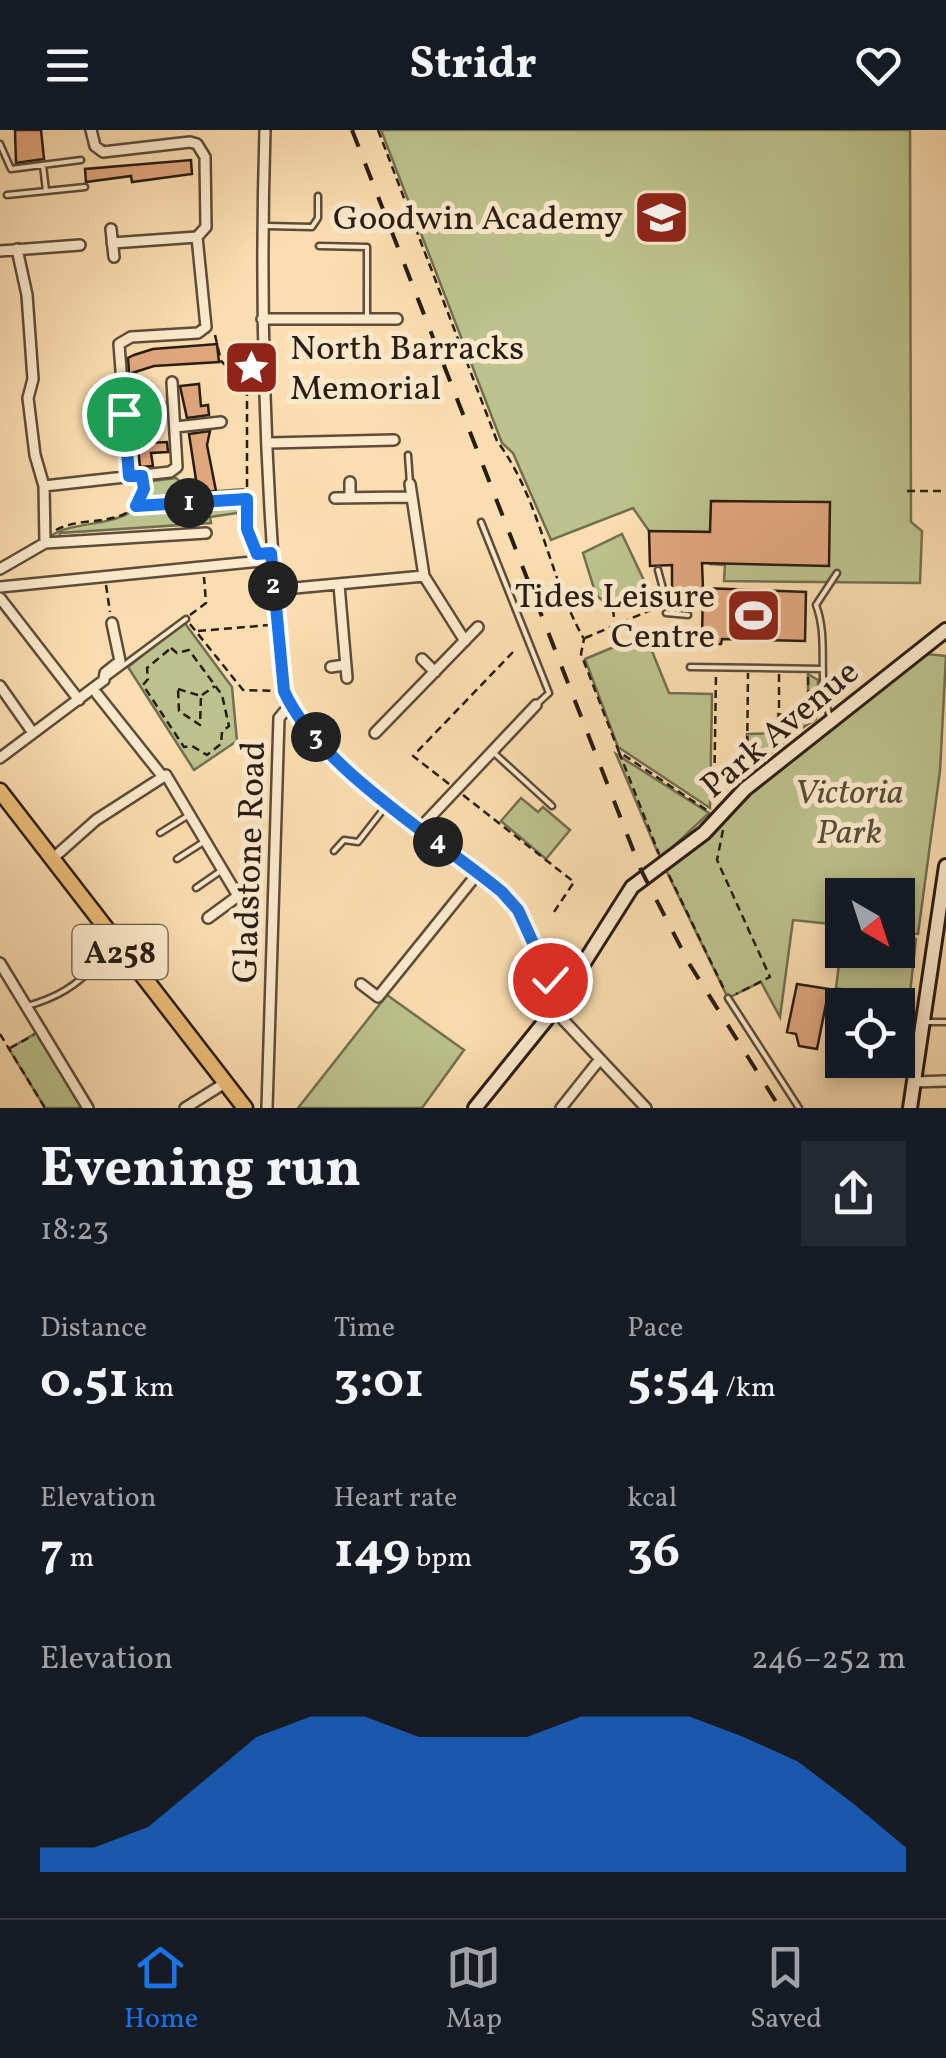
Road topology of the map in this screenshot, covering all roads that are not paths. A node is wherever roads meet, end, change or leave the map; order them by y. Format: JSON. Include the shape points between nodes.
{"nodes":[{"id":1,"x":90,"y":130,"type":"edge"},
{"id":2,"x":265,"y":130,"type":"edge"},
{"id":3,"x":0,"y":144,"type":"edge"},
{"id":4,"x":80,"y":160,"type":"dead end"},
{"id":5,"x":43,"y":166,"type":"junction"},
{"id":6,"x":85,"y":187,"type":"dead end"},
{"id":7,"x":46,"y":191,"type":"junction"},
{"id":8,"x":7,"y":194,"type":"dead end"},
{"id":9,"x":318,"y":196,"type":"dead end"},
{"id":10,"x":262,"y":226,"type":"junction"},
{"id":11,"x":111,"y":229,"type":"dead end"},
{"id":12,"x":197,"y":236,"type":"junction"},
{"id":13,"x":112,"y":242,"type":"junction"},
{"id":14,"x":80,"y":244,"type":"dead end"},
{"id":15,"x":319,"y":246,"type":"dead end"},
{"id":16,"x":17,"y":249,"type":"junction"},
{"id":17,"x":0,"y":251,"type":"edge"},
{"id":18,"x":114,"y":257,"type":"dead end"},
{"id":19,"x":396,"y":318,"type":"dead end"},
{"id":20,"x":262,"y":319,"type":"junction"},
{"id":21,"x":367,"y":319,"type":"junction"},
{"id":22,"x":172,"y":382,"type":"dead end"},
{"id":23,"x":220,"y":422,"type":"dead end"},
{"id":24,"x":176,"y":426,"type":"junction"},
{"id":25,"x":394,"y":440,"type":"dead end"},
{"id":26,"x":270,"y":444,"type":"junction"},
{"id":27,"x":408,"y":455,"type":"dead end"},
{"id":28,"x":129,"y":476,"type":"junction"},
{"id":29,"x":350,"y":482,"type":"dead end"},
{"id":30,"x":410,"y":484,"type":"joint"},
{"id":31,"x":44,"y":486,"type":"junction"},
{"id":32,"x":410,"y":497,"type":"junction"},
{"id":33,"x":335,"y":498,"type":"dead end"},
{"id":34,"x":350,"y":498,"type":"junction"},
{"id":35,"x":480,"y":522,"type":"dead end"},
{"id":36,"x":206,"y":533,"type":"dead end"},
{"id":37,"x":44,"y":543,"type":"junction"},
{"id":38,"x":271,"y":557,"type":"junction"},
{"id":39,"x":0,"y":569,"type":"edge"},
{"id":40,"x":658,"y":570,"type":"dead end"},
{"id":41,"x":837,"y":573,"type":"dead end"},
{"id":42,"x":424,"y":576,"type":"junction"},
{"id":43,"x":338,"y":585,"type":"junction"},
{"id":44,"x":0,"y":587,"type":"edge"},
{"id":45,"x":273,"y":590,"type":"junction"},
{"id":46,"x":690,"y":595,"type":"dead end"},
{"id":47,"x":0,"y":598,"type":"edge"},
{"id":48,"x":666,"y":613,"type":"dead end"},
{"id":49,"x":688,"y":615,"type":"road end"},
{"id":50,"x":186,"y":619,"type":"road end"},
{"id":51,"x":112,"y":623,"type":"road end"},
{"id":52,"x":478,"y":628,"type":"dead end"},
{"id":53,"x":946,"y":630,"type":"edge"},
{"id":54,"x":465,"y":641,"type":"junction"},
{"id":55,"x":422,"y":658,"type":"dead end"},
{"id":56,"x":346,"y":665,"type":"junction"},
{"id":57,"x":330,"y":667,"type":"dead end"},
{"id":58,"x":690,"y":667,"type":"dead end"},
{"id":59,"x":823,"y":669,"type":"junction"},
{"id":60,"x":435,"y":672,"type":"junction"},
{"id":61,"x":347,"y":678,"type":"dead end"},
{"id":62,"x":104,"y":680,"type":"junction"},
{"id":63,"x":0,"y":686,"type":"edge"},
{"id":64,"x":97,"y":694,"type":"dead end"},
{"id":65,"x":79,"y":700,"type":"junction"},
{"id":66,"x":290,"y":705,"type":"junction"},
{"id":67,"x":536,"y":705,"type":"joint"},
{"id":68,"x":831,"y":719,"type":"junction"},
{"id":69,"x":385,"y":723,"type":"junction"},
{"id":70,"x":33,"y":733,"type":"junction"},
{"id":71,"x":375,"y":733,"type":"dead end"},
{"id":72,"x":396,"y":734,"type":"dead end"},
{"id":73,"x":491,"y":750,"type":"junction"},
{"id":74,"x":0,"y":758,"type":"edge"},
{"id":75,"x":163,"y":777,"type":"junction"},
{"id":76,"x":0,"y":791,"type":"edge"},
{"id":77,"x":388,"y":802,"type":"junction"},
{"id":78,"x":552,"y":806,"type":"dead end"},
{"id":79,"x":189,"y":815,"type":"junction"},
{"id":80,"x":420,"y":828,"type":"junction"},
{"id":81,"x":160,"y":833,"type":"dead end"},
{"id":82,"x":205,"y":842,"type":"junction"},
{"id":83,"x":334,"y":851,"type":"dead end"},
{"id":84,"x":177,"y":858,"type":"dead end"},
{"id":85,"x":50,"y":860,"type":"junction"},
{"id":86,"x":222,"y":870,"type":"junction"},
{"id":87,"x":946,"y":871,"type":"edge"},
{"id":88,"x":478,"y":873,"type":"junction"},
{"id":89,"x":196,"y":888,"type":"dead end"},
{"id":90,"x":208,"y":918,"type":"dead end"},
{"id":91,"x":88,"y":949,"type":"dead end"},
{"id":92,"x":0,"y":963,"type":"edge"},
{"id":93,"x":361,"y":984,"type":"dead end"},
{"id":94,"x":564,"y":991,"type":"junction"},
{"id":95,"x":728,"y":998,"type":"road end"},
{"id":96,"x":26,"y":1006,"type":"junction"},
{"id":97,"x":554,"y":1010,"type":"junction"},
{"id":98,"x":922,"y":1022,"type":"junction"},
{"id":99,"x":946,"y":1022,"type":"edge"},
{"id":100,"x":600,"y":1059,"type":"junction"},
{"id":101,"x":946,"y":1081,"type":"edge"},
{"id":102,"x":912,"y":1082,"type":"junction"},
{"id":103,"x":225,"y":1083,"type":"junction"},
{"id":104,"x":88,"y":1108,"type":"edge"},
{"id":105,"x":185,"y":1108,"type":"edge"},
{"id":106,"x":245,"y":1108,"type":"edge"},
{"id":107,"x":268,"y":1108,"type":"edge"},
{"id":108,"x":475,"y":1108,"type":"edge"},
{"id":109,"x":561,"y":1108,"type":"edge"},
{"id":110,"x":646,"y":1108,"type":"edge"},
{"id":111,"x":799,"y":1108,"type":"edge"},
{"id":112,"x":910,"y":1108,"type":"edge"}],
"edges":[{"from":1,"to":12,"type":"street","via":[[102,152],[190,142],[203,149],[206,228]]},
{"from":2,"to":10,"type":"street","name":"Gladstone Road"},
{"from":3,"to":5,"type":"lane","via":[[11,170]]},
{"from":4,"to":5,"type":"lane"},
{"from":5,"to":7,"type":"lane"},
{"from":6,"to":7,"type":"lane"},
{"from":7,"to":8,"type":"lane"},
{"from":9,"to":10,"type":"lane","via":[[312,227]]},
{"from":10,"to":20,"type":"street","name":"Gladstone Road"},
{"from":11,"to":13,"type":"street"},
{"from":12,"to":13,"type":"street"},
{"from":12,"to":28,"type":"street","via":[[206,327],[198,333],[131,336],[118,344]]},
{"from":13,"to":18,"type":"street"},
{"from":14,"to":16,"type":"street"},
{"from":15,"to":21,"type":"lane","via":[[367,247]]},
{"from":16,"to":17,"type":"street"},
{"from":16,"to":31,"type":"street","via":[[27,296],[30,417]]},
{"from":19,"to":21,"type":"street"},
{"from":20,"to":21,"type":"street"},
{"from":20,"to":26,"type":"street","name":"Gladstone Road"},
{"from":22,"to":24,"type":"street"},
{"from":23,"to":24,"type":"street"},
{"from":24,"to":28,"type":"street","via":[[177,467]]},
{"from":25,"to":26,"type":"street"},
{"from":26,"to":38,"type":"street","name":"Gladstone Road"},
{"from":27,"to":30,"type":"lane"},
{"from":28,"to":31,"type":"street"},
{"from":29,"to":34,"type":"street"},
{"from":30,"to":32,"type":"street"},
{"from":31,"to":37,"type":"street"},
{"from":32,"to":34,"type":"street"},
{"from":32,"to":42,"type":"street"},
{"from":33,"to":34,"type":"street"},
{"from":35,"to":67,"type":"lane","via":[[549,693]]},
{"from":36,"to":37,"type":"street"},
{"from":37,"to":39,"type":"street"},
{"from":38,"to":44,"type":"street"},
{"from":38,"to":45,"type":"street","name":"Gladstone Road"},
{"from":40,"to":46,"type":"lane","via":[[665,596]]},
{"from":41,"to":59,"type":"lane","via":[[816,605],[823,622]]},
{"from":42,"to":43,"type":"street"},
{"from":42,"to":54,"type":"street"},
{"from":43,"to":45,"type":"street"},
{"from":43,"to":56,"type":"street"},
{"from":45,"to":66,"type":"street","name":"Gladstone Road"},
{"from":47,"to":65,"type":"street"},
{"from":48,"to":49,"type":"lane"},
{"from":50,"to":62,"type":"lane"},
{"from":51,"to":62,"type":"street","via":[[120,660]]},
{"from":52,"to":54,"type":"street"},
{"from":53,"to":68,"type":"street","name":"Park Avenue"},
{"from":54,"to":60,"type":"street"},
{"from":55,"to":60,"type":"street"},
{"from":56,"to":57,"type":"street"},
{"from":56,"to":61,"type":"street"},
{"from":58,"to":59,"type":"lane"},
{"from":59,"to":68,"type":"lane"},
{"from":60,"to":69,"type":"street"},
{"from":62,"to":65,"type":"street"},
{"from":63,"to":70,"type":"street"},
{"from":64,"to":75,"type":"street"},
{"from":65,"to":70,"type":"street"},
{"from":66,"to":77,"type":"street","via":[[338,761]]},
{"from":66,"to":107,"type":"street","name":"Gladstone Road","via":[[279,718]]},
{"from":67,"to":73,"type":"street"},
{"from":68,"to":94,"type":"street","name":"Park Avenue","via":[[626,894]]},
{"from":69,"to":71,"type":"street"},
{"from":69,"to":72,"type":"street"},
{"from":70,"to":74,"type":"street"},
{"from":73,"to":78,"type":"lane"},
{"from":73,"to":80,"type":"street"},
{"from":75,"to":79,"type":"street"},
{"from":75,"to":85,"type":"street","via":[[96,820]]},
{"from":76,"to":85,"type":"main road","number":"A258"},
{"from":77,"to":80,"type":"street"},
{"from":77,"to":83,"type":"lane","via":[[358,842],[344,840]]},
{"from":79,"to":81,"type":"lane"},
{"from":79,"to":82,"type":"street"},
{"from":80,"to":88,"type":"street"},
{"from":82,"to":84,"type":"lane"},
{"from":82,"to":86,"type":"street"},
{"from":85,"to":103,"type":"main road","number":"A258"},
{"from":86,"to":89,"type":"lane"},
{"from":86,"to":90,"type":"street","via":[[238,896]]},
{"from":87,"to":98,"type":"street"},
{"from":88,"to":93,"type":"street","via":[[378,998]]},
{"from":88,"to":94,"type":"street","via":[[518,910],[543,970]]},
{"from":91,"to":96,"type":"lane","via":[[97,963],[85,976]]},
{"from":92,"to":96,"type":"street"},
{"from":94,"to":97,"type":"street","name":"Park Avenue"},
{"from":95,"to":111,"type":"lane"},
{"from":96,"to":104,"type":"street"},
{"from":97,"to":100,"type":"street"},
{"from":97,"to":108,"type":"street","name":"Park Avenue"},
{"from":98,"to":99,"type":"lane"},
{"from":98,"to":102,"type":"street"},
{"from":100,"to":109,"type":"street"},
{"from":100,"to":110,"type":"street"},
{"from":101,"to":102,"type":"street"},
{"from":102,"to":112,"type":"street"},
{"from":103,"to":105,"type":"street"},
{"from":103,"to":106,"type":"main road","number":"A258"}]}
